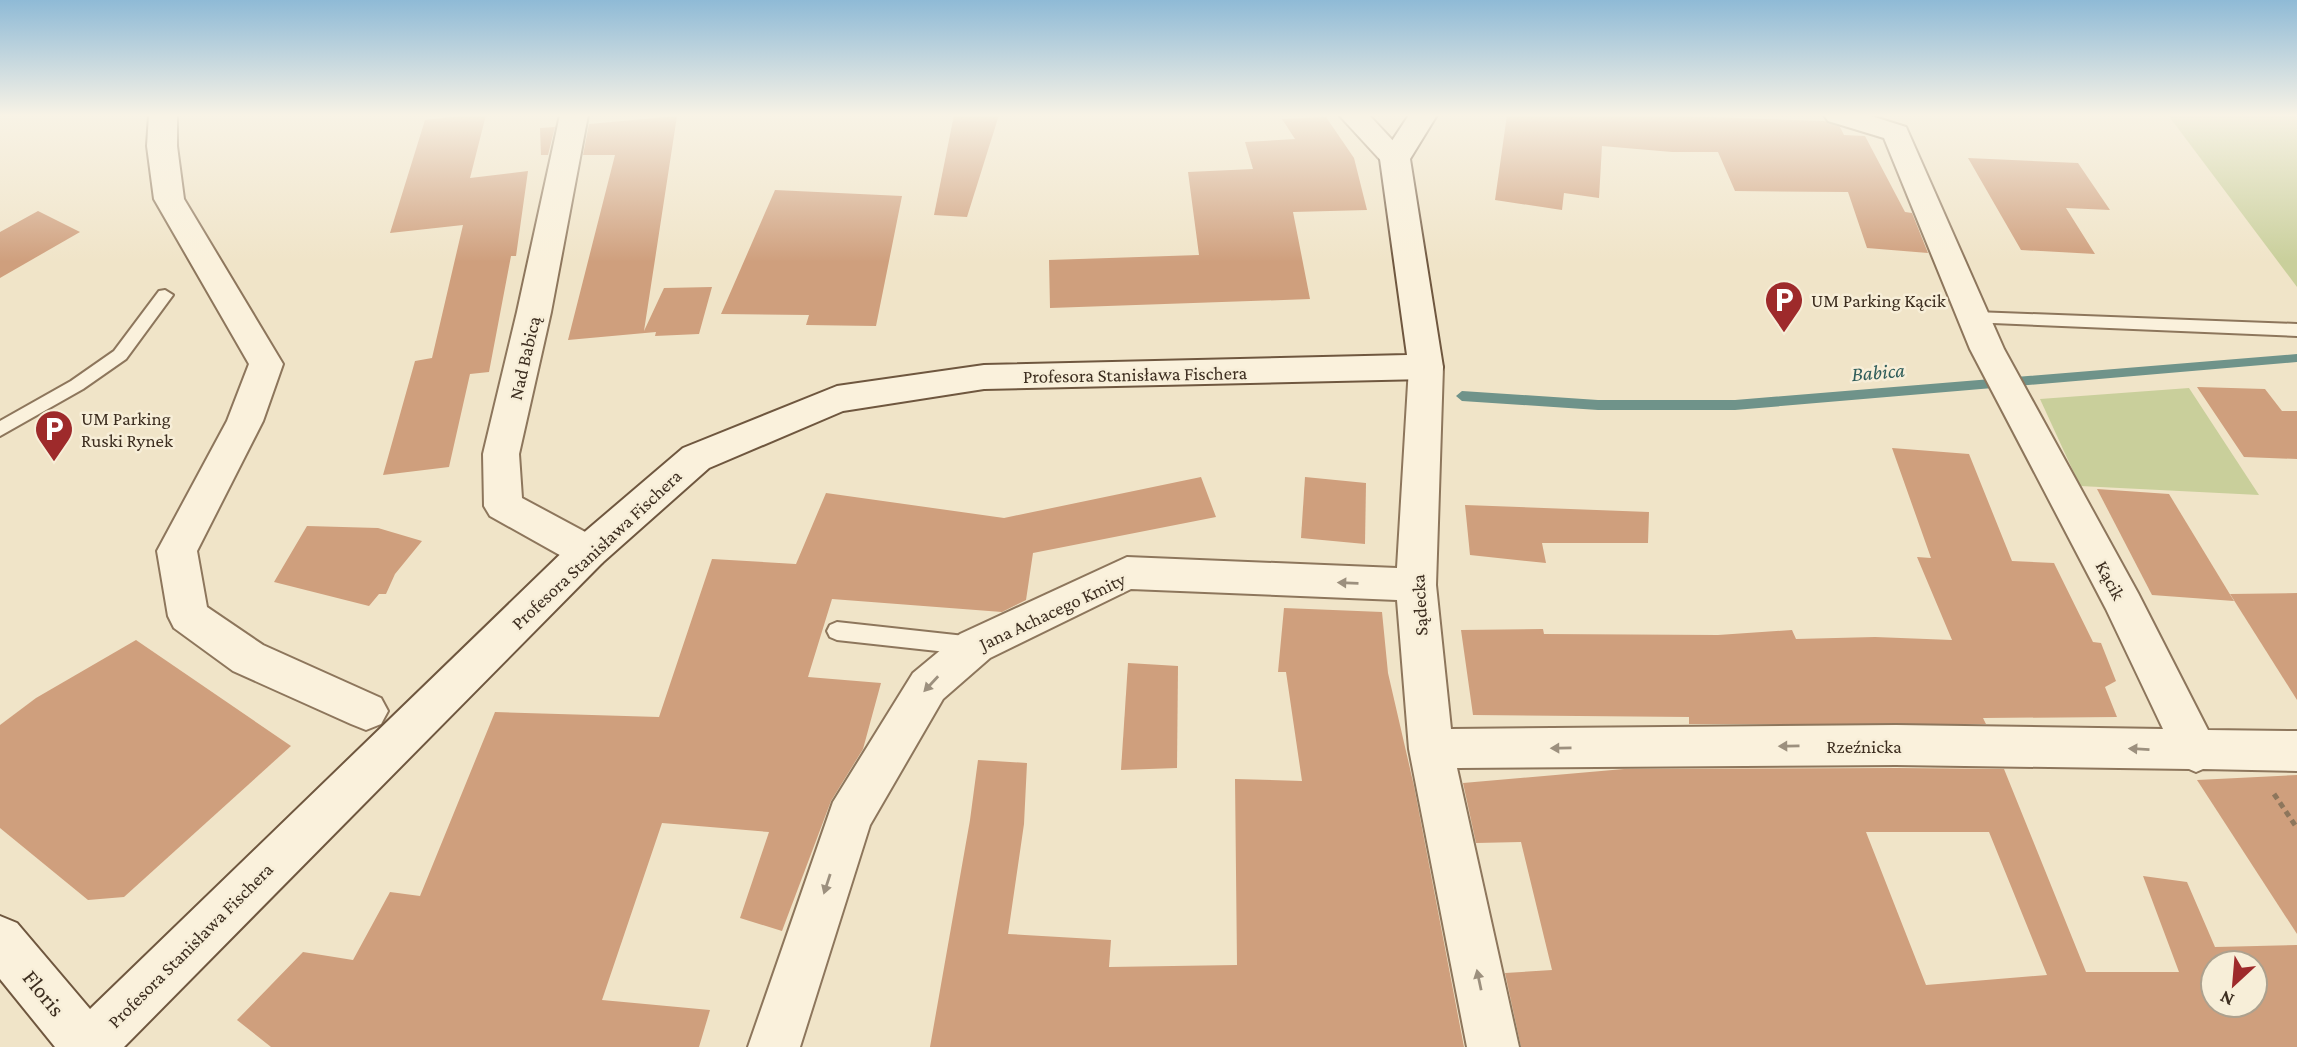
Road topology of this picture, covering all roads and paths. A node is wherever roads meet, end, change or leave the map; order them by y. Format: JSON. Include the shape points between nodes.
{"nodes":[{"id":1,"x":164,"y":164,"type":"edge"},
{"id":2,"x":564,"y":164,"type":"edge"},
{"id":3,"x":1396,"y":164,"type":"edge"},
{"id":4,"x":1909,"y":164,"type":"edge"},
{"id":5,"x":165,"y":295,"type":"dead end"},
{"id":6,"x":1975,"y":318,"type":"junction"},
{"id":7,"x":2297,"y":330,"type":"edge"},
{"id":8,"x":1426,"y":366,"type":"junction"},
{"id":9,"x":0,"y":429,"type":"edge"},
{"id":10,"x":588,"y":552,"type":"junction"},
{"id":11,"x":1416,"y":585,"type":"junction"},
{"id":12,"x":837,"y":631,"type":"dead end"},
{"id":13,"x":975,"y":646,"type":"junction"},
{"id":14,"x":366,"y":711,"type":"dead end"},
{"id":15,"x":1431,"y":749,"type":"junction"},
{"id":16,"x":2196,"y":751,"type":"junction"},
{"id":17,"x":2297,"y":751,"type":"edge"},
{"id":18,"x":1,"y":945,"type":"edge"},
{"id":19,"x":88,"y":1047,"type":"edge"},
{"id":20,"x":774,"y":1047,"type":"edge"},
{"id":21,"x":1493,"y":1047,"type":"edge"}],
"edges":[{"from":1,"to":14,"type":"street","via":[[169,199],[266,364],[245,421],[177,551],[188,616],[248,658]]},
{"from":2,"to":10,"type":"street","name":"Nad Babicą","via":[[501,454],[503,506]]},
{"from":3,"to":8,"type":"street","name":"Sądecka"},
{"from":4,"to":6,"type":"street"},
{"from":5,"to":9,"type":"lane","via":[[120,355]]},
{"from":6,"to":7,"type":"lane"},
{"from":6,"to":16,"type":"street","name":"Kącik"},
{"from":8,"to":10,"type":"street","name":"Profesora Stanisława Fischera","via":[[984,377],[838,399],[696,458]]},
{"from":8,"to":11,"type":"street","name":"Sądecka"},
{"from":10,"to":19,"type":"street","name":"Profesora Stanisława Fischera"},
{"from":11,"to":13,"type":"street","name":"Jana Achacego Kmity","one_way":true,"via":[[1127,573]]},
{"from":11,"to":15,"type":"street","name":"Sądecka"},
{"from":12,"to":13,"type":"lane"},
{"from":13,"to":20,"type":"street","name":"Jana Achacego Kmity","one_way":true,"via":[[928,686],[849,817]]},
{"from":16,"to":15,"type":"street","name":"Rzeźnicka","one_way":true,"via":[[1909,745]]},
{"from":21,"to":15,"type":"street","name":"Sądecka","one_way":true},
{"from":16,"to":17,"type":"street","name":"Rzeźnicka"},
{"from":18,"to":19,"type":"street","name":"Floris"}]}
